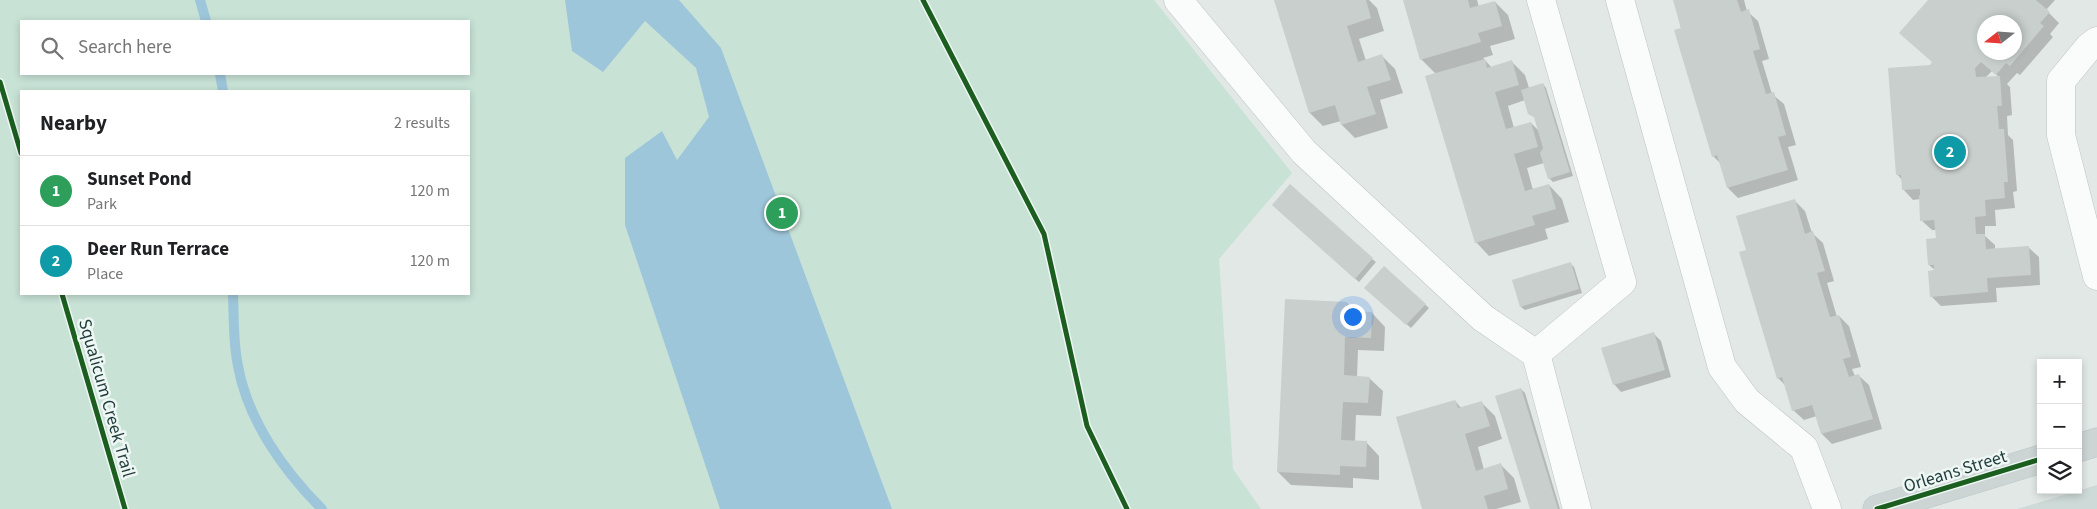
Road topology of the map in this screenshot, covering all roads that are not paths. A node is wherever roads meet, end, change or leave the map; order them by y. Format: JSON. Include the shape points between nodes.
{"nodes":[{"id":1,"x":1178,"y":0,"type":"edge"},
{"id":2,"x":1540,"y":0,"type":"edge"},
{"id":3,"x":1620,"y":0,"type":"edge"},
{"id":4,"x":2097,"y":41,"type":"edge"},
{"id":5,"x":2097,"y":276,"type":"edge"},
{"id":6,"x":1536,"y":354,"type":"junction"},
{"id":7,"x":2097,"y":442,"type":"edge"},
{"id":8,"x":2082,"y":447,"type":"edge"},
{"id":9,"x":2037,"y":460,"type":"edge"},
{"id":10,"x":1578,"y":509,"type":"edge"},
{"id":11,"x":1827,"y":509,"type":"edge"},
{"id":12,"x":1877,"y":509,"type":"edge"}],
"edges":[{"from":1,"to":6,"type":"lane","via":[[1304,152],[1483,318]]},
{"from":2,"to":6,"type":"lane","via":[[1622,282]]},
{"from":3,"to":11,"type":"lane","via":[[1722,367],[1747,401],[1804,448]]},
{"from":4,"to":5,"type":"lane","via":[[2062,81],[2060,135]]},
{"from":6,"to":10,"type":"lane"},
{"from":7,"to":8,"type":"main road"},
{"from":9,"to":12,"type":"main road","name":"Orleans Street"}]}
